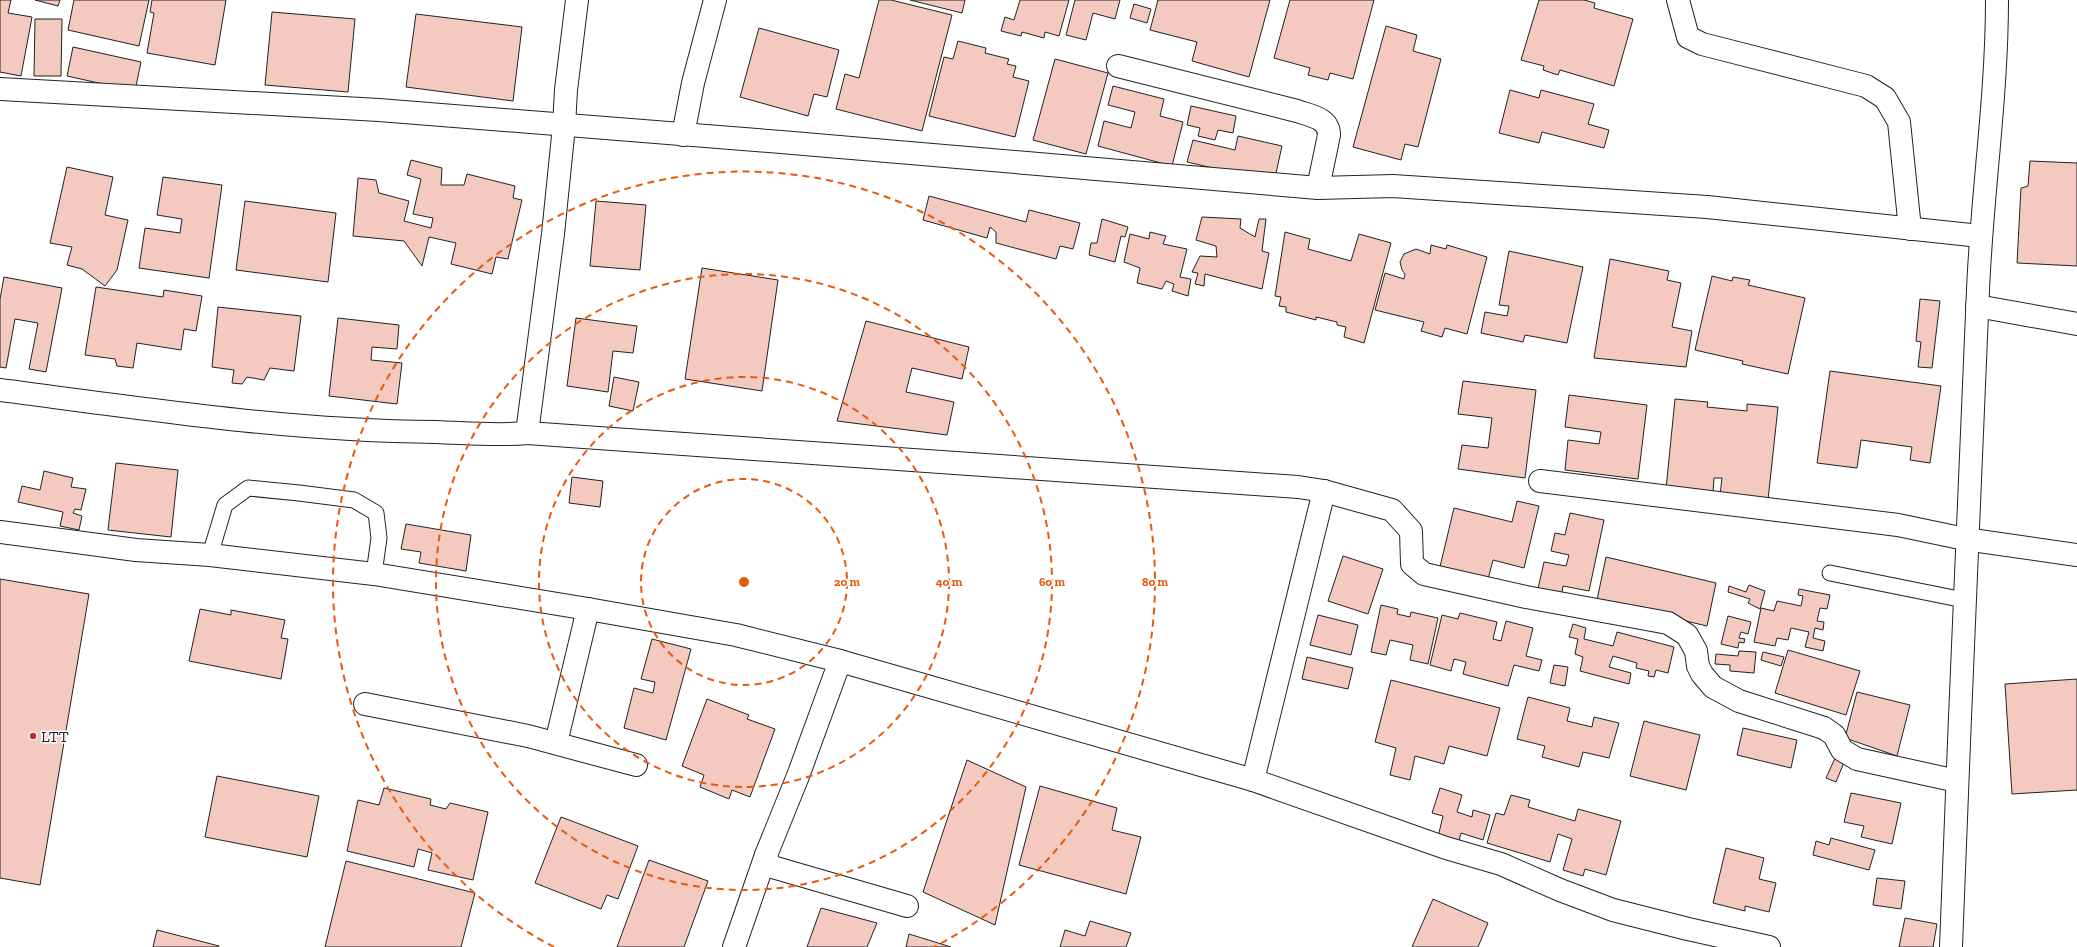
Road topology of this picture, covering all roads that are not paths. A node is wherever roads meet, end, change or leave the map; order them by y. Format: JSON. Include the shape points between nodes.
{"nodes":[{"id":1,"x":577,"y":0,"type":"edge"},
{"id":2,"x":715,"y":0,"type":"edge"},
{"id":3,"x":1678,"y":0,"type":"edge"},
{"id":4,"x":1997,"y":0,"type":"edge"},
{"id":5,"x":1118,"y":66,"type":"dead end"},
{"id":6,"x":0,"y":89,"type":"edge"},
{"id":7,"x":564,"y":126,"type":"junction"},
{"id":8,"x":683,"y":135,"type":"junction"},
{"id":9,"x":1318,"y":188,"type":"junction"},
{"id":10,"x":1910,"y":229,"type":"junction"},
{"id":11,"x":1980,"y":236,"type":"junction"},
{"id":12,"x":1977,"y":306,"type":"junction"},
{"id":13,"x":2077,"y":324,"type":"edge"},
{"id":14,"x":0,"y":390,"type":"edge"},
{"id":15,"x":527,"y":433,"type":"junction"},
{"id":16,"x":1540,"y":481,"type":"dead end"},
{"id":17,"x":1324,"y":491,"type":"junction"},
{"id":18,"x":0,"y":532,"type":"edge"},
{"id":19,"x":1965,"y":539,"type":"junction"},
{"id":20,"x":210,"y":555,"type":"junction"},
{"id":21,"x":2077,"y":555,"type":"edge"},
{"id":22,"x":1830,"y":573,"type":"dead end"},
{"id":23,"x":374,"y":574,"type":"junction"},
{"id":24,"x":1964,"y":600,"type":"junction"},
{"id":25,"x":588,"y":609,"type":"junction"},
{"id":26,"x":840,"y":661,"type":"junction"},
{"id":27,"x":365,"y":704,"type":"dead end"},
{"id":28,"x":556,"y":743,"type":"junction"},
{"id":29,"x":636,"y":765,"type":"dead end"},
{"id":30,"x":1253,"y":780,"type":"junction"},
{"id":31,"x":1957,"y":781,"type":"junction"},
{"id":32,"x":766,"y":855,"type":"junction"},
{"id":33,"x":907,"y":906,"type":"dead end"},
{"id":34,"x":1720,"y":942,"type":"edge"},
{"id":35,"x":734,"y":947,"type":"edge"},
{"id":36,"x":1769,"y":947,"type":"edge"},
{"id":37,"x":1951,"y":947,"type":"edge"}],
"edges":[{"from":1,"to":7,"type":"street"},
{"from":2,"to":8,"type":"street","via":[[693,83]]},
{"from":3,"to":10,"type":"street","via":[[1688,37],[1702,44],[1866,86],[1885,98],[1899,122]]},
{"from":4,"to":11,"type":"street","via":[[1997,45]]},
{"from":5,"to":9,"type":"street","via":[[1317,117],[1329,129]]},
{"from":6,"to":7,"type":"street","via":[[379,110]]},
{"from":7,"to":8,"type":"street"},
{"from":7,"to":15,"type":"street","via":[[553,234]]},
{"from":8,"to":9,"type":"street"},
{"from":9,"to":10,"type":"street","via":[[1393,186],[1676,205]]},
{"from":10,"to":11,"type":"street"},
{"from":11,"to":12,"type":"street"},
{"from":12,"to":13,"type":"street"},
{"from":12,"to":19,"type":"street"},
{"from":14,"to":15,"type":"street","via":[[202,416],[369,432],[458,432],[501,436]]},
{"from":15,"to":17,"type":"street","via":[[1298,487]]},
{"from":16,"to":19,"type":"street","via":[[1898,525]]},
{"from":17,"to":30,"type":"street"},
{"from":17,"to":31,"type":"street","via":[[1392,510],[1411,531],[1412,564],[1424,574],[1668,624],[1687,635],[1696,651],[1702,674],[1713,687],[1733,698],[1824,728],[1834,735],[1842,750],[1857,759]]},
{"from":18,"to":20,"type":"street","via":[[136,550]]},
{"from":19,"to":21,"type":"street"},
{"from":19,"to":24,"type":"street"},
{"from":20,"to":23,"type":"street"},
{"from":20,"to":23,"type":"lane","via":[[225,505],[248,488],[299,492],[354,500],[376,513],[378,538]]},
{"from":22,"to":24,"type":"lane"},
{"from":23,"to":25,"type":"street"},
{"from":24,"to":31,"type":"street"},
{"from":25,"to":26,"type":"street","via":[[736,635]]},
{"from":25,"to":28,"type":"street"},
{"from":26,"to":30,"type":"street"},
{"from":26,"to":32,"type":"street"},
{"from":27,"to":28,"type":"street"},
{"from":28,"to":29,"type":"street"},
{"from":30,"to":34,"type":"street","via":[[1446,848],[1501,864],[1614,910]]},
{"from":31,"to":37,"type":"street"},
{"from":32,"to":33,"type":"street","via":[[769,866]]},
{"from":32,"to":35,"type":"street"},
{"from":34,"to":36,"type":"street"}]}
